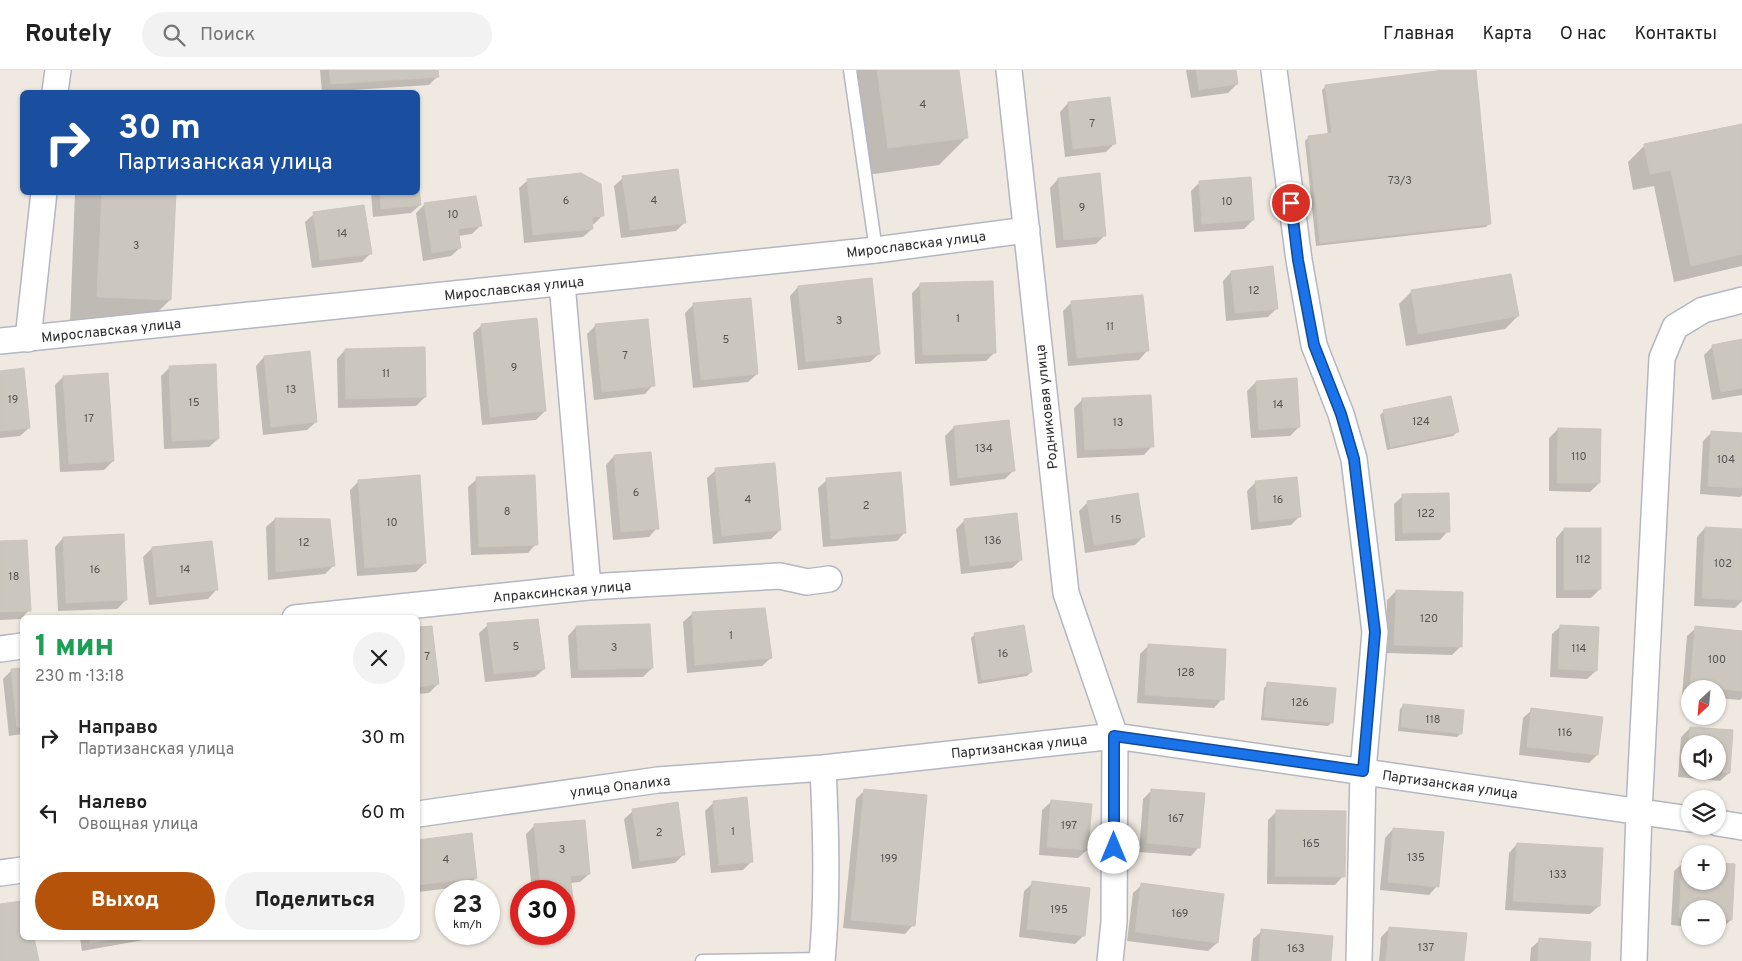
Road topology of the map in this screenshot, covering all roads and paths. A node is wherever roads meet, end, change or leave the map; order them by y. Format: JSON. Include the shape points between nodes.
{"nodes":[{"id":1,"x":58,"y":70,"type":"edge"},
{"id":2,"x":850,"y":70,"type":"edge"},
{"id":3,"x":1009,"y":70,"type":"edge"},
{"id":4,"x":1274,"y":70,"type":"edge"},
{"id":5,"x":55,"y":90,"type":"edge"},
{"id":6,"x":44,"y":195,"type":"edge"},
{"id":7,"x":1027,"y":230,"type":"junction"},
{"id":8,"x":876,"y":250,"type":"junction"},
{"id":9,"x":562,"y":283,"type":"junction"},
{"id":10,"x":1742,"y":300,"type":"edge"},
{"id":11,"x":28,"y":339,"type":"junction"},
{"id":12,"x":0,"y":341,"type":"edge"},
{"id":13,"x":829,"y":579,"type":"dead end"},
{"id":14,"x":588,"y":586,"type":"junction"},
{"id":15,"x":322,"y":615,"type":"edge"},
{"id":16,"x":20,"y":646,"type":"edge"},
{"id":17,"x":0,"y":649,"type":"edge"},
{"id":18,"x":1114,"y":736,"type":"junction"},
{"id":19,"x":823,"y":768,"type":"junction"},
{"id":20,"x":1363,"y":771,"type":"junction"},
{"id":21,"x":1639,"y":812,"type":"junction"},
{"id":22,"x":420,"y":814,"type":"edge"},
{"id":23,"x":1681,"y":818,"type":"edge"},
{"id":24,"x":1726,"y":824,"type":"edge"},
{"id":25,"x":1742,"y":827,"type":"edge"},
{"id":26,"x":20,"y":870,"type":"edge"},
{"id":27,"x":0,"y":873,"type":"edge"},
{"id":28,"x":822,"y":960,"type":"edge"},
{"id":29,"x":702,"y":961,"type":"edge"},
{"id":30,"x":1110,"y":961,"type":"edge"},
{"id":31,"x":1359,"y":961,"type":"edge"},
{"id":32,"x":1634,"y":961,"type":"edge"}],
"edges":[{"from":1,"to":5,"type":"street"},
{"from":2,"to":8,"type":"lane"},
{"from":3,"to":7,"type":"street","name":"Родниковая улица"},
{"from":4,"to":20,"type":"street","via":[[1298,260],[1314,345],[1341,414],[1354,459],[1375,632]]},
{"from":6,"to":11,"type":"street"},
{"from":7,"to":8,"type":"street","name":"Мирославская улица"},
{"from":7,"to":18,"type":"street","name":"Родниковая улица","via":[[1066,593]]},
{"from":8,"to":9,"type":"street","name":"Мирославская улица"},
{"from":9,"to":11,"type":"street","name":"Мирославская улица"},
{"from":9,"to":14,"type":"street"},
{"from":10,"to":21,"type":"street","via":[[1703,310],[1675,327],[1662,358]]},
{"from":11,"to":12,"type":"street","name":"Мирославская улица"},
{"from":13,"to":14,"type":"street","name":"Апраксинская улица","via":[[807,582],[780,576]]},
{"from":14,"to":15,"type":"street","name":"Апраксинская улица"},
{"from":16,"to":17,"type":"street"},
{"from":18,"to":19,"type":"street","name":"Партизанская улица"},
{"from":18,"to":20,"type":"street","name":"Партизанская улица"},
{"from":18,"to":30,"type":"street","name":"Родниковая улица","via":[[1114,922]]},
{"from":19,"to":22,"type":"street","name":"улица Опалиха","via":[[658,780]]},
{"from":19,"to":28,"type":"street","via":[[826,825]]},
{"from":20,"to":21,"type":"street","name":"Партизанская улица"},
{"from":20,"to":31,"type":"street"},
{"from":21,"to":23,"type":"street","name":"Партизанская улица"},
{"from":21,"to":32,"type":"street"},
{"from":24,"to":25,"type":"street"},
{"from":26,"to":27,"type":"street"},
{"from":28,"to":29,"type":"lane"}]}
